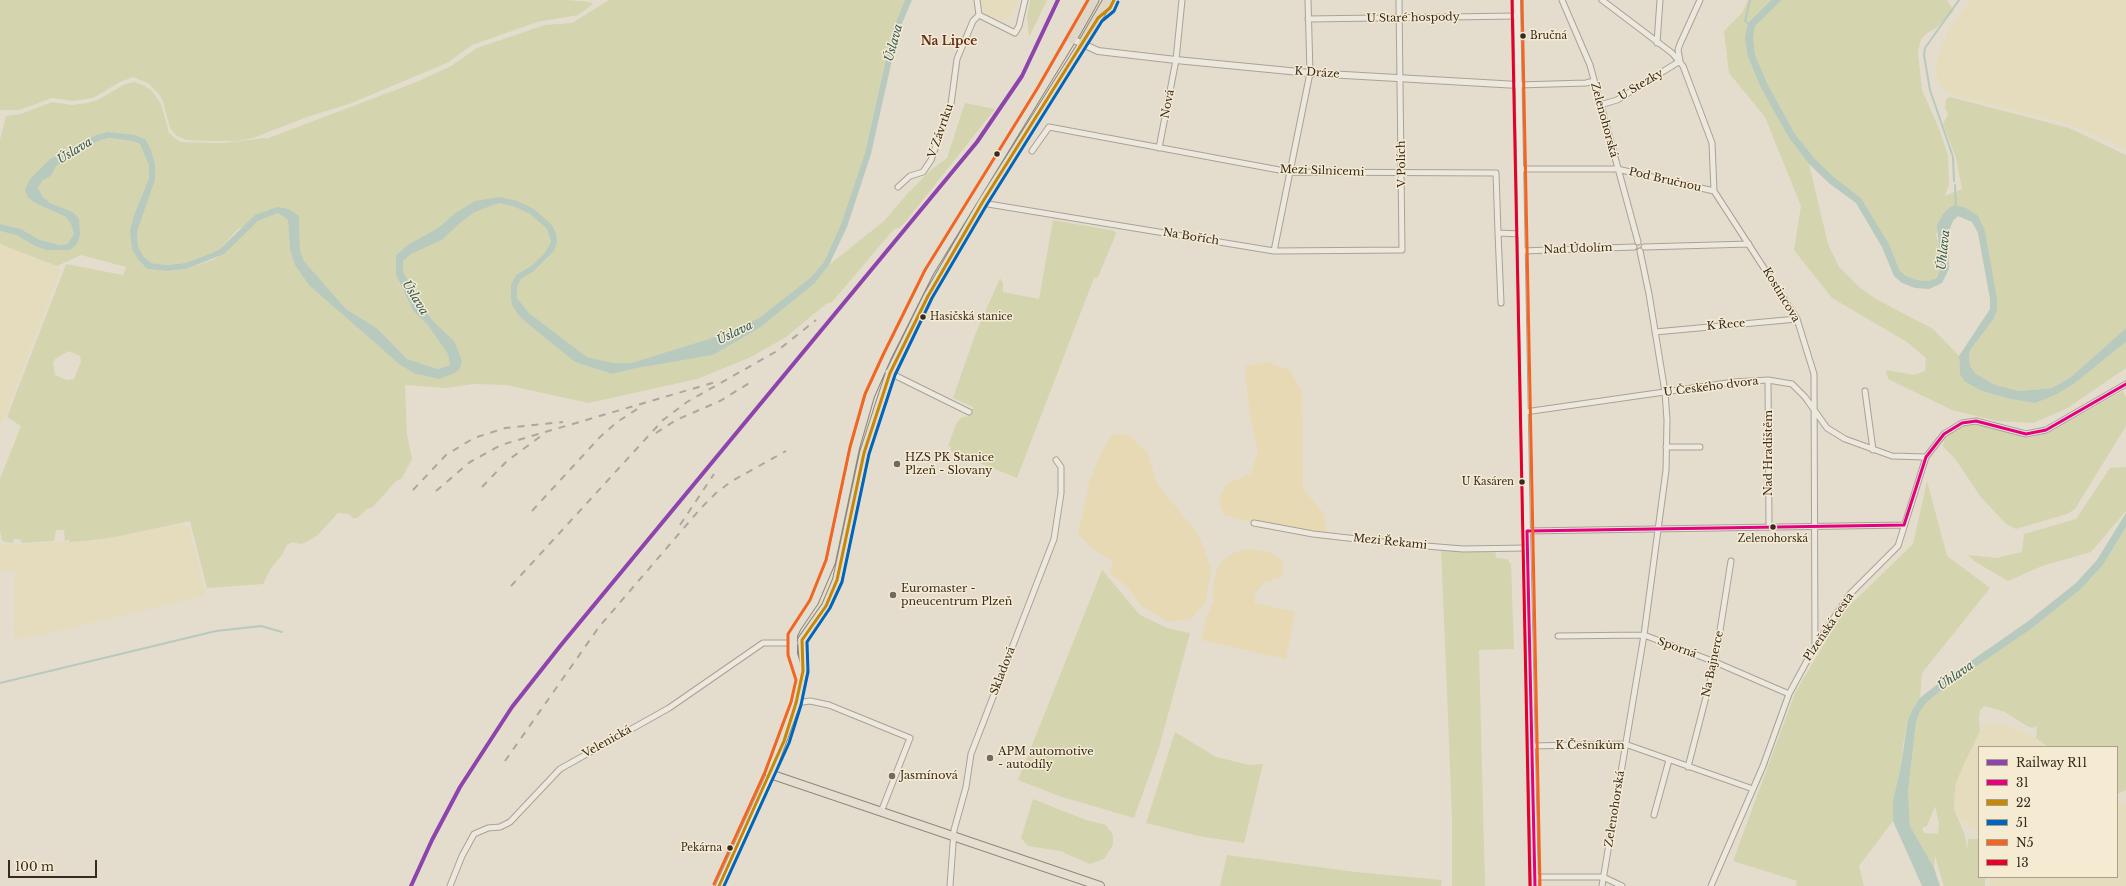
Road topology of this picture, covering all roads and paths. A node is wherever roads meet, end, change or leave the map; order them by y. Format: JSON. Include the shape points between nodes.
{"nodes":[{"id":1,"x":977,"y":0,"type":"edge"},
{"id":2,"x":1025,"y":0,"type":"edge"},
{"id":3,"x":1094,"y":0,"type":"edge"},
{"id":4,"x":1108,"y":0,"type":"edge"},
{"id":5,"x":1182,"y":0,"type":"edge"},
{"id":6,"x":1308,"y":0,"type":"edge"},
{"id":7,"x":1399,"y":0,"type":"edge"},
{"id":8,"x":1517,"y":0,"type":"edge"},
{"id":9,"x":1562,"y":0,"type":"edge"},
{"id":10,"x":1602,"y":0,"type":"edge"},
{"id":11,"x":1660,"y":0,"type":"edge"},
{"id":12,"x":1700,"y":0,"type":"edge"},
{"id":13,"x":979,"y":15,"type":"junction"},
{"id":14,"x":1517,"y":16,"type":"junction"},
{"id":15,"x":1400,"y":18,"type":"junction"},
{"id":16,"x":1308,"y":19,"type":"junction"},
{"id":17,"x":1072,"y":39,"type":"junction"},
{"id":18,"x":1657,"y":43,"type":"junction"},
{"id":19,"x":1082,"y":45,"type":"junction"},
{"id":20,"x":1176,"y":60,"type":"junction"},
{"id":21,"x":1680,"y":61,"type":"junction"},
{"id":22,"x":1310,"y":73,"type":"junction"},
{"id":23,"x":1401,"y":78,"type":"junction"},
{"id":24,"x":1594,"y":81,"type":"junction"},
{"id":25,"x":1518,"y":85,"type":"junction"},
{"id":26,"x":1600,"y":105,"type":"junction"},
{"id":27,"x":1159,"y":148,"type":"junction"},
{"id":28,"x":1032,"y":151,"type":"dead end"},
{"id":29,"x":1520,"y":169,"type":"junction"},
{"id":30,"x":1617,"y":169,"type":"junction"},
{"id":31,"x":1290,"y":172,"type":"junction"},
{"id":32,"x":1403,"y":173,"type":"junction"},
{"id":33,"x":898,"y":187,"type":"dead end"},
{"id":34,"x":1714,"y":191,"type":"junction"},
{"id":35,"x":982,"y":203,"type":"junction"},
{"id":36,"x":1498,"y":234,"type":"junction"},
{"id":37,"x":1521,"y":234,"type":"junction"},
{"id":38,"x":1636,"y":244,"type":"junction"},
{"id":39,"x":1749,"y":244,"type":"junction"},
{"id":40,"x":1644,"y":247,"type":"junction"},
{"id":41,"x":1402,"y":250,"type":"joint"},
{"id":42,"x":1274,"y":251,"type":"junction"},
{"id":43,"x":1522,"y":251,"type":"junction"},
{"id":44,"x":1640,"y":252,"type":"junction"},
{"id":45,"x":1501,"y":303,"type":"dead end"},
{"id":46,"x":1797,"y":319,"type":"junction"},
{"id":47,"x":1655,"y":332,"type":"junction"},
{"id":48,"x":882,"y":369,"type":"junction"},
{"id":49,"x":890,"y":373,"type":"junction"},
{"id":50,"x":1768,"y":380,"type":"junction"},
{"id":51,"x":2126,"y":384,"type":"edge"},
{"id":52,"x":1865,"y":391,"type":"dead end"},
{"id":53,"x":1665,"y":392,"type":"junction"},
{"id":54,"x":1814,"y":411,"type":"junction"},
{"id":55,"x":969,"y":412,"type":"dead end"},
{"id":56,"x":1525,"y":412,"type":"junction"},
{"id":57,"x":1666,"y":447,"type":"junction"},
{"id":58,"x":1700,"y":448,"type":"dead end"},
{"id":59,"x":1873,"y":450,"type":"junction"},
{"id":60,"x":1926,"y":457,"type":"junction"},
{"id":61,"x":1056,"y":460,"type":"dead end"},
{"id":62,"x":1254,"y":523,"type":"dead end"},
{"id":63,"x":1904,"y":525,"type":"junction"},
{"id":64,"x":1769,"y":526,"type":"junction"},
{"id":65,"x":1814,"y":526,"type":"junction"},
{"id":66,"x":1659,"y":530,"type":"junction"},
{"id":67,"x":1526,"y":531,"type":"junction"},
{"id":68,"x":1527,"y":548,"type":"junction"},
{"id":69,"x":1731,"y":561,"type":"dead end"},
{"id":70,"x":1558,"y":636,"type":"dead end"},
{"id":71,"x":1644,"y":636,"type":"junction"},
{"id":72,"x":792,"y":643,"type":"junction"},
{"id":73,"x":801,"y":644,"type":"junction"},
{"id":74,"x":1815,"y":646,"type":"junction"},
{"id":75,"x":1715,"y":662,"type":"junction"},
{"id":76,"x":801,"y":680,"type":"junction"},
{"id":77,"x":1789,"y":694,"type":"junction"},
{"id":78,"x":796,"y":703,"type":"junction"},
{"id":79,"x":1625,"y":744,"type":"junction"},
{"id":80,"x":1531,"y":746,"type":"junction"},
{"id":81,"x":1669,"y":760,"type":"junction"},
{"id":82,"x":1688,"y":767,"type":"junction"},
{"id":83,"x":770,"y":774,"type":"junction"},
{"id":84,"x":1753,"y":789,"type":"junction"},
{"id":85,"x":881,"y":812,"type":"junction"},
{"id":86,"x":1654,"y":815,"type":"dead end"},
{"id":87,"x":954,"y":837,"type":"junction"},
{"id":88,"x":1603,"y":877,"type":"junction"},
{"id":89,"x":1535,"y":878,"type":"junction"},
{"id":90,"x":450,"y":886,"type":"edge"},
{"id":91,"x":719,"y":886,"type":"edge"},
{"id":92,"x":950,"y":886,"type":"edge"},
{"id":93,"x":1100,"y":886,"type":"edge"},
{"id":94,"x":1535,"y":886,"type":"edge"},
{"id":95,"x":1602,"y":886,"type":"edge"},
{"id":96,"x":1622,"y":886,"type":"edge"},
{"id":97,"x":1711,"y":886,"type":"edge"}],
"edges":[{"from":1,"to":13,"type":"street"},
{"from":2,"to":13,"type":"street","via":[[1019,26],[1015,32]]},
{"from":3,"to":17,"type":"highway"},
{"from":4,"to":19,"type":"highway"},
{"from":5,"to":20,"type":"street","name":"Nová"},
{"from":6,"to":16,"type":"street"},
{"from":7,"to":15,"type":"street","name":"V Polích"},
{"from":8,"to":14,"type":"street"},
{"from":9,"to":24,"type":"street","name":"Zelenohorská","via":[[1590,65]]},
{"from":10,"to":18,"type":"street"},
{"from":11,"to":18,"type":"street"},
{"from":12,"to":21,"type":"street","via":[[1678,50]]},
{"from":13,"to":33,"type":"street","name":"V Závrtku","via":[[973,21],[957,59],[951,104],[931,160],[923,172],[910,176]]},
{"from":14,"to":15,"type":"street","name":"U Staré hospody"},
{"from":14,"to":25,"type":"street"},
{"from":15,"to":16,"type":"street","name":"U Staré hospody"},
{"from":15,"to":23,"type":"street","name":"V Polích"},
{"from":16,"to":22,"type":"street"},
{"from":17,"to":19,"type":"street","name":"K Dráze"},
{"from":17,"to":48,"type":"main road","via":[[944,248],[916,298]]},
{"from":18,"to":21,"type":"street"},
{"from":19,"to":20,"type":"street","name":"K Dráze","via":[[1098,51]]},
{"from":19,"to":35,"type":"main road"},
{"from":20,"to":22,"type":"street","name":"K Dráze"},
{"from":20,"to":27,"type":"street","name":"Nová"},
{"from":21,"to":26,"type":"street","name":"U Stezky","via":[[1617,100]]},
{"from":21,"to":34,"type":"street","via":[[1712,143]]},
{"from":22,"to":23,"type":"street","name":"K Dráze"},
{"from":22,"to":31,"type":"street"},
{"from":23,"to":25,"type":"street","name":"K Dráze"},
{"from":23,"to":32,"type":"street","name":"V Polích"},
{"from":24,"to":25,"type":"street"},
{"from":24,"to":26,"type":"street","name":"Zelenohorská"},
{"from":25,"to":29,"type":"street"},
{"from":26,"to":30,"type":"street","name":"Zelenohorská"},
{"from":27,"to":28,"type":"street","name":"Mezi Silnicemi","via":[[1049,127]]},
{"from":27,"to":31,"type":"street","name":"Mezi Silnicemi"},
{"from":29,"to":30,"type":"street","name":"Pod Bručnou"},
{"from":29,"to":37,"type":"street"},
{"from":30,"to":34,"type":"street","name":"Pod Bručnou"},
{"from":30,"to":38,"type":"street","name":"Zelenohorská"},
{"from":31,"to":32,"type":"street","name":"Mezi Silnicemi"},
{"from":31,"to":42,"type":"street"},
{"from":32,"to":36,"type":"street","name":"Mezi Silnicemi","via":[[1496,173]]},
{"from":32,"to":41,"type":"street","name":"V Polích"},
{"from":34,"to":39,"type":"street","name":"Kostincova"},
{"from":35,"to":42,"type":"street","name":"Na Bořích"},
{"from":35,"to":49,"type":"main road","via":[[928,296]]},
{"from":36,"to":37,"type":"street"},
{"from":36,"to":45,"type":"street"},
{"from":37,"to":43,"type":"street"},
{"from":38,"to":40,"type":"street","via":[[1642,243]]},
{"from":38,"to":43,"type":"street","name":"Nad Údolím"},
{"from":38,"to":44,"type":"street","via":[[1636,250]]},
{"from":39,"to":40,"type":"street"},
{"from":39,"to":46,"type":"street","name":"Kostincova"},
{"from":40,"to":44,"type":"street"},
{"from":41,"to":42,"type":"street","name":"Na Bořích"},
{"from":43,"to":56,"type":"street"},
{"from":44,"to":47,"type":"street","name":"Zelenohorská"},
{"from":46,"to":47,"type":"street","name":"K Řece"},
{"from":46,"to":54,"type":"street","name":"Kostincova","via":[[1814,374]]},
{"from":47,"to":53,"type":"street","name":"Zelenohorská"},
{"from":48,"to":49,"type":"street"},
{"from":48,"to":72,"type":"main road","via":[[870,396],[855,448],[831,562],[814,602],[795,631]]},
{"from":49,"to":55,"type":"street"},
{"from":49,"to":73,"type":"main road","via":[[864,453],[837,580],[826,606],[805,634]]},
{"from":50,"to":53,"type":"street","name":"U Českého dvora"},
{"from":50,"to":54,"type":"street","name":"U Českého dvora","via":[[1792,384]]},
{"from":50,"to":64,"type":"street","name":"Nad Hradištěm"},
{"from":51,"to":60,"type":"street","name":"Plzeňská cesta","via":[[2046,430],[2026,434],[1976,421],[1962,423],[1944,434]]},
{"from":52,"to":59,"type":"street"},
{"from":53,"to":56,"type":"street","name":"U Českého dvora"},
{"from":53,"to":57,"type":"street","name":"Zelenohorská"},
{"from":54,"to":59,"type":"street","name":"U Českého dvora","via":[[1827,428],[1845,439]]},
{"from":54,"to":65,"type":"street","name":"Kostincova"},
{"from":56,"to":67,"type":"street"},
{"from":57,"to":58,"type":"street"},
{"from":57,"to":66,"type":"street","name":"Zelenohorská"},
{"from":59,"to":60,"type":"street","name":"U Českého dvora","via":[[1892,456]]},
{"from":60,"to":63,"type":"street","name":"Plzeňská cesta"},
{"from":61,"to":87,"type":"street","name":"Skladová","via":[[1061,467],[1062,493],[1054,539],[971,754]]},
{"from":62,"to":68,"type":"street","name":"Mezi Řekami","via":[[1313,534],[1401,544],[1463,549]]},
{"from":63,"to":65,"type":"street"},
{"from":63,"to":74,"type":"street","name":"Plzeňská cesta","via":[[1898,546],[1850,594]]},
{"from":64,"to":65,"type":"street"},
{"from":64,"to":66,"type":"street"},
{"from":65,"to":74,"type":"street","name":"Kostincova"},
{"from":66,"to":67,"type":"street"},
{"from":66,"to":71,"type":"street","name":"Zelenohorská"},
{"from":67,"to":68,"type":"street"},
{"from":68,"to":80,"type":"street"},
{"from":69,"to":75,"type":"street","name":"Na Bajnerce"},
{"from":70,"to":71,"type":"street","name":"Sporná"},
{"from":71,"to":75,"type":"street","name":"Sporná"},
{"from":71,"to":79,"type":"street","name":"Zelenohorská"},
{"from":72,"to":73,"type":"street","name":"Velenická"},
{"from":72,"to":76,"type":"main road"},
{"from":72,"to":90,"type":"street","name":"Velenická","via":[[763,642],[670,708],[560,769],[510,822],[474,834]]},
{"from":73,"to":76,"type":"main road","via":[[804,664]]},
{"from":74,"to":77,"type":"street","name":"Plzeňská cesta"},
{"from":75,"to":77,"type":"street","name":"Sporná"},
{"from":75,"to":82,"type":"street","name":"Na Bajnerce"},
{"from":76,"to":78,"type":"main road"},
{"from":77,"to":84,"type":"street","name":"Plzeňská cesta"},
{"from":78,"to":83,"type":"main road"},
{"from":78,"to":85,"type":"street","via":[[810,701],[829,705],[910,738]]},
{"from":79,"to":80,"type":"street","name":"K Češníkům"},
{"from":79,"to":81,"type":"street","name":"K Češníkům"},
{"from":79,"to":88,"type":"street","name":"Zelenohorská"},
{"from":80,"to":89,"type":"street"},
{"from":81,"to":82,"type":"street","name":"K Češníkům"},
{"from":81,"to":86,"type":"street"},
{"from":82,"to":84,"type":"street","name":"K Češníkům"},
{"from":83,"to":85,"type":"main road"},
{"from":83,"to":91,"type":"street"},
{"from":84,"to":97,"type":"street","name":"Plzeňská cesta"},
{"from":85,"to":87,"type":"main road"},
{"from":87,"to":92,"type":"street","name":"Skladová"},
{"from":87,"to":93,"type":"main road"},
{"from":88,"to":89,"type":"street"},
{"from":88,"to":95,"type":"street","name":"Zelenohorská"},
{"from":88,"to":96,"type":"street"},
{"from":89,"to":94,"type":"street"}]}
